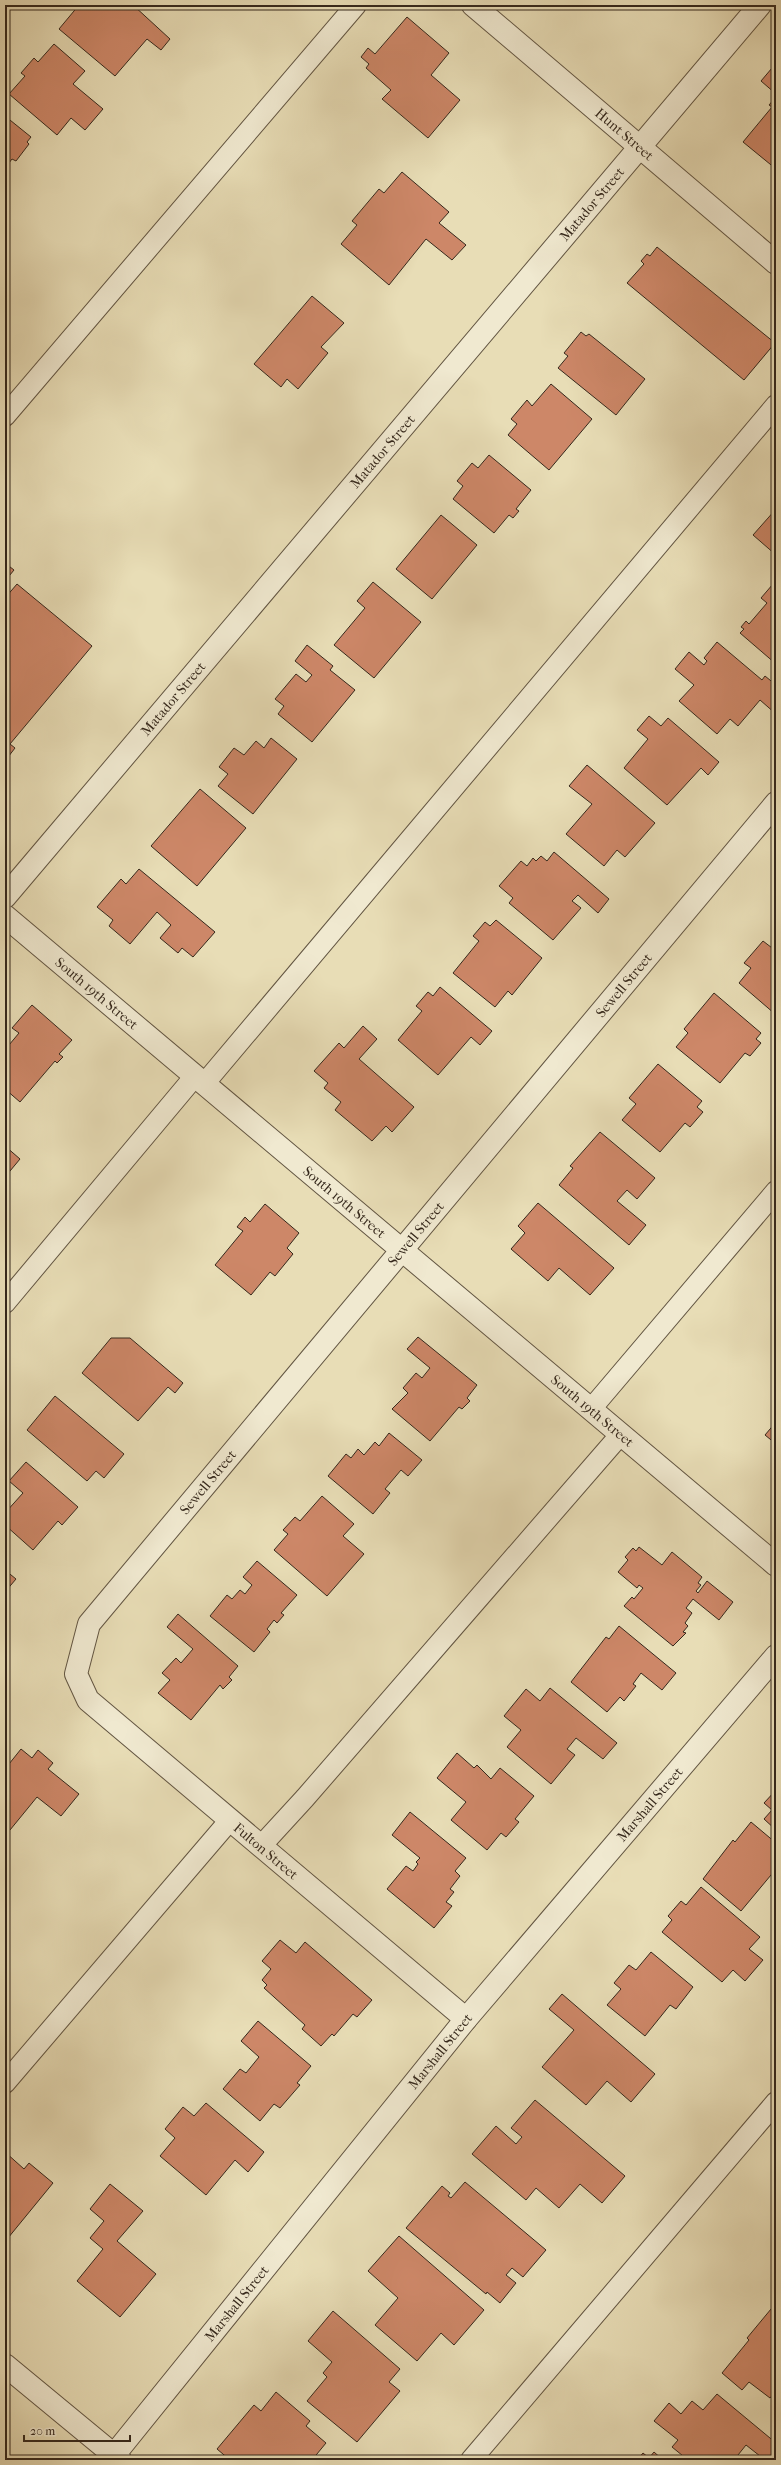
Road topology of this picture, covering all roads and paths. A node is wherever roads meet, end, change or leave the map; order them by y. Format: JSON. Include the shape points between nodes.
{"nodes":[{"id":1,"x":356,"y":5,"type":"edge"},
{"id":2,"x":473,"y":5,"type":"edge"},
{"id":3,"x":760,"y":5,"type":"edge"},
{"id":4,"x":640,"y":146,"type":"junction"},
{"id":5,"x":776,"y":264,"type":"edge"},
{"id":6,"x":776,"y":405,"type":"edge"},
{"id":7,"x":5,"y":416,"type":"edge"},
{"id":8,"x":776,"y":803,"type":"edge"},
{"id":9,"x":5,"y":897,"type":"edge"},
{"id":10,"x":5,"y":916,"type":"edge"},
{"id":11,"x":200,"y":1080,"type":"junction"},
{"id":12,"x":776,"y":1190,"type":"edge"},
{"id":13,"x":402,"y":1250,"type":"junction"},
{"id":14,"x":5,"y":1303,"type":"edge"},
{"id":15,"x":591,"y":1409,"type":"junction"},
{"id":16,"x":621,"y":1434,"type":"junction"},
{"id":17,"x":776,"y":1565,"type":"edge"},
{"id":18,"x":776,"y":1656,"type":"edge"},
{"id":19,"x":76,"y":1674,"type":"joint"},
{"id":20,"x":230,"y":1820,"type":"junction"},
{"id":21,"x":261,"y":1846,"type":"junction"},
{"id":22,"x":466,"y":2019,"type":"junction"},
{"id":23,"x":5,"y":2083,"type":"edge"},
{"id":24,"x":776,"y":2102,"type":"edge"},
{"id":25,"x":5,"y":2365,"type":"edge"},
{"id":26,"x":117,"y":2457,"type":"edge"},
{"id":27,"x":471,"y":2460,"type":"edge"}],
"edges":[{"from":1,"to":7,"type":"lane"},
{"from":2,"to":4,"type":"street","name":"Hunt Street"},
{"from":3,"to":4,"type":"street","name":"Matador Street"},
{"from":4,"to":5,"type":"street","name":"Hunt Street"},
{"from":4,"to":9,"type":"street","name":"Matador Street"},
{"from":6,"to":11,"type":"lane"},
{"from":8,"to":13,"type":"street","name":"Sewell Street"},
{"from":10,"to":11,"type":"street","name":"South 19th Street"},
{"from":11,"to":13,"type":"street","name":"South 19th Street"},
{"from":11,"to":14,"type":"lane"},
{"from":12,"to":15,"type":"lane"},
{"from":13,"to":15,"type":"street","name":"South 19th Street"},
{"from":13,"to":19,"type":"street","name":"Sewell Street","via":[[89,1624]]},
{"from":15,"to":16,"type":"street","name":"South 19th Street"},
{"from":16,"to":17,"type":"street","name":"South 19th Street"},
{"from":16,"to":21,"type":"lane","via":[[311,1792]]},
{"from":18,"to":22,"type":"street","name":"Marshall Street"},
{"from":19,"to":20,"type":"street","name":"Fulton Street","via":[[88,1700]]},
{"from":20,"to":21,"type":"street","name":"Fulton Street"},
{"from":20,"to":23,"type":"lane"},
{"from":21,"to":22,"type":"street","name":"Fulton Street"},
{"from":22,"to":26,"type":"street","name":"Marshall Street"},
{"from":24,"to":27,"type":"lane"},
{"from":25,"to":26,"type":"street"}]}
